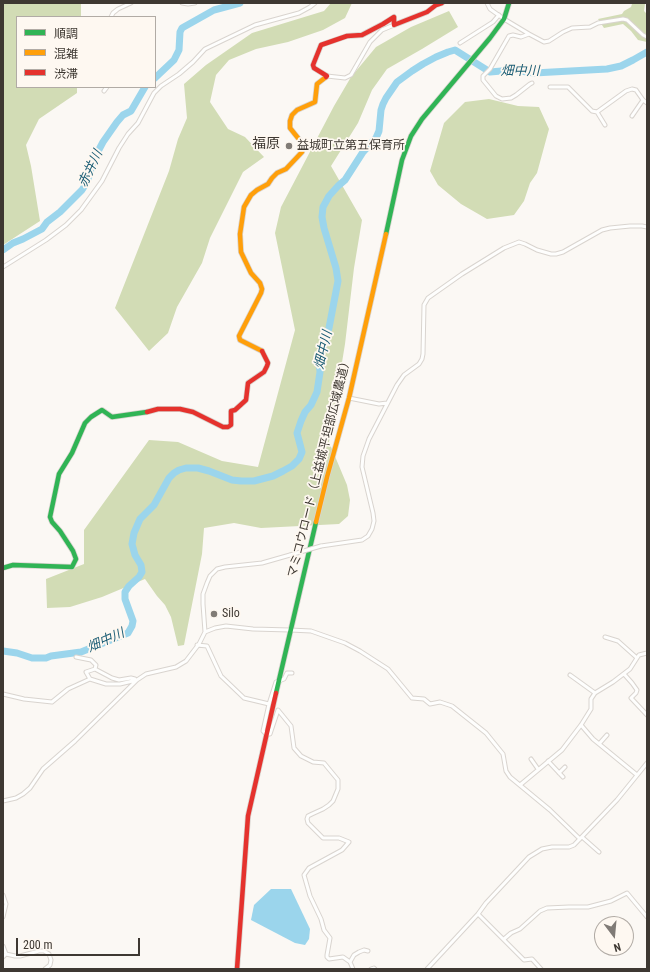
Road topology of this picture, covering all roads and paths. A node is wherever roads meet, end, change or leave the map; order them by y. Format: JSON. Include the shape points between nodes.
{"nodes":[{"id":1,"x":130,"y":3,"type":"edge"},
{"id":2,"x":182,"y":3,"type":"edge"},
{"id":3,"x":195,"y":3,"type":"edge"},
{"id":4,"x":315,"y":3,"type":"edge"},
{"id":5,"x":442,"y":3,"type":"edge"},
{"id":6,"x":487,"y":3,"type":"edge"},
{"id":7,"x":509,"y":3,"type":"edge"},
{"id":8,"x":499,"y":15,"type":"junction"},
{"id":9,"x":112,"y":16,"type":"edge"},
{"id":10,"x":504,"y":18,"type":"junction"},
{"id":11,"x":394,"y":24,"type":"junction"},
{"id":12,"x":529,"y":34,"type":"junction"},
{"id":13,"x":647,"y":37,"type":"edge"},
{"id":14,"x":460,"y":43,"type":"dead end"},
{"id":15,"x":327,"y":76,"type":"junction"},
{"id":16,"x":532,"y":83,"type":"dead end"},
{"id":17,"x":550,"y":87,"type":"dead end"},
{"id":18,"x":106,"y":88,"type":"edge"},
{"id":19,"x":104,"y":91,"type":"dead end"},
{"id":20,"x":642,"y":100,"type":"junction"},
{"id":21,"x":647,"y":102,"type":"edge"},
{"id":22,"x":597,"y":112,"type":"junction"},
{"id":23,"x":632,"y":116,"type":"dead end"},
{"id":24,"x":605,"y":125,"type":"dead end"},
{"id":25,"x":647,"y":227,"type":"edge"},
{"id":26,"x":3,"y":268,"type":"edge"},
{"id":27,"x":349,"y":398,"type":"junction"},
{"id":28,"x":388,"y":403,"type":"junction"},
{"id":29,"x":3,"y":568,"type":"edge"},
{"id":30,"x":290,"y":630,"type":"junction"},
{"id":31,"x":205,"y":632,"type":"junction"},
{"id":32,"x":605,"y":637,"type":"dead end"},
{"id":33,"x":197,"y":645,"type":"junction"},
{"id":34,"x":647,"y":653,"type":"edge"},
{"id":35,"x":76,"y":657,"type":"dead end"},
{"id":36,"x":637,"y":658,"type":"junction"},
{"id":37,"x":95,"y":669,"type":"junction"},
{"id":38,"x":292,"y":673,"type":"dead end"},
{"id":39,"x":624,"y":674,"type":"junction"},
{"id":40,"x":570,"y":675,"type":"dead end"},
{"id":41,"x":90,"y":679,"type":"junction"},
{"id":42,"x":137,"y":680,"type":"junction"},
{"id":43,"x":278,"y":680,"type":"junction"},
{"id":44,"x":595,"y":693,"type":"junction"},
{"id":45,"x":3,"y":694,"type":"edge"},
{"id":46,"x":269,"y":704,"type":"junction"},
{"id":47,"x":647,"y":715,"type":"edge"},
{"id":48,"x":581,"y":725,"type":"junction"},
{"id":49,"x":266,"y":734,"type":"junction"},
{"id":50,"x":606,"y":735,"type":"dead end"},
{"id":51,"x":599,"y":744,"type":"junction"},
{"id":52,"x":532,"y":759,"type":"dead end"},
{"id":53,"x":548,"y":761,"type":"junction"},
{"id":54,"x":647,"y":763,"type":"edge"},
{"id":55,"x":565,"y":767,"type":"dead end"},
{"id":56,"x":538,"y":769,"type":"junction"},
{"id":57,"x":559,"y":773,"type":"junction"},
{"id":58,"x":637,"y":775,"type":"junction"},
{"id":59,"x":563,"y":777,"type":"dead end"},
{"id":60,"x":520,"y":784,"type":"junction"},
{"id":61,"x":3,"y":801,"type":"edge"},
{"id":62,"x":581,"y":838,"type":"junction"},
{"id":63,"x":599,"y":852,"type":"dead end"},
{"id":64,"x":3,"y":895,"type":"edge"},
{"id":65,"x":478,"y":914,"type":"junction"},
{"id":66,"x":3,"y":917,"type":"edge"},
{"id":67,"x":647,"y":917,"type":"edge"},
{"id":68,"x":504,"y":939,"type":"junction"},
{"id":69,"x":3,"y":946,"type":"edge"},
{"id":70,"x":368,"y":951,"type":"dead end"},
{"id":71,"x":6,"y":954,"type":"junction"},
{"id":72,"x":3,"y":957,"type":"edge"},
{"id":73,"x":350,"y":962,"type":"junction"},
{"id":74,"x":45,"y":969,"type":"edge"},
{"id":75,"x":237,"y":969,"type":"edge"},
{"id":76,"x":353,"y":969,"type":"edge"},
{"id":77,"x":371,"y":969,"type":"edge"},
{"id":78,"x":375,"y":969,"type":"edge"},
{"id":79,"x":427,"y":969,"type":"edge"},
{"id":80,"x":541,"y":969,"type":"edge"}],
"edges":[{"from":1,"to":9,"type":"street"},
{"from":2,"to":3,"type":"street"},
{"from":4,"to":26,"type":"street","via":[[299,13],[255,25],[205,50],[179,74],[161,86],[154,93],[138,123],[119,148],[102,181],[81,210],[46,240]]},
{"from":5,"to":11,"type":"street","via":[[427,12]]},
{"from":6,"to":8,"type":"street","via":[[490,9]]},
{"from":7,"to":10,"type":"street","name":"マミコウロード（上益城平坦部広域農道）"},
{"from":8,"to":10,"type":"street"},
{"from":8,"to":14,"type":"street","via":[[493,22]]},
{"from":10,"to":12,"type":"street"},
{"from":10,"to":27,"type":"street","name":"マミコウロード（上益城平坦部広域農道）","via":[[411,136],[402,160]]},
{"from":11,"to":15,"type":"street","via":[[382,30],[370,42],[352,75],[345,78]]},
{"from":11,"to":15,"type":"street","via":[[394,17],[362,35],[347,36],[321,45],[313,65]]},
{"from":12,"to":13,"type":"street","via":[[540,41],[548,42],[572,28],[590,27],[623,18]]},
{"from":12,"to":16,"type":"street","via":[[521,37],[509,36],[490,69],[483,76],[483,80],[496,96],[502,99],[511,98]]},
{"from":15,"to":29,"type":"street","via":[[317,84],[315,102],[292,114],[290,128],[302,143],[302,152],[268,184],[251,195],[244,207],[240,234],[241,252],[262,289],[239,336],[240,340],[261,350],[268,363],[264,372],[248,383],[246,400],[231,411],[231,425],[223,427],[193,412],[180,409],[158,409],[112,417],[102,410],[85,423],[72,453],[59,474],[50,512],[52,522],[73,551],[76,559],[72,567],[13,565]]},
{"from":17,"to":22,"type":"street","via":[[568,87],[592,111]]},
{"from":18,"to":19,"type":"street"},
{"from":20,"to":21,"type":"street"},
{"from":20,"to":22,"type":"street","via":[[636,90],[632,89]]},
{"from":20,"to":23,"type":"street"},
{"from":22,"to":24,"type":"street"},
{"from":25,"to":28,"type":"street","via":[[630,226],[602,230],[556,254],[537,250],[519,242],[504,248],[462,274],[428,298],[424,305],[422,359],[404,374]]},
{"from":27,"to":28,"type":"street","via":[[379,404]]},
{"from":27,"to":30,"type":"street","name":"マミコウロード（上益城平坦部広域農道）"},
{"from":28,"to":31,"type":"street","bridge":true,"via":[[363,456],[363,473],[374,517],[368,536],[362,540],[321,546],[262,563],[217,569],[206,583],[203,604]]},
{"from":30,"to":31,"type":"street","via":[[226,626]]},
{"from":30,"to":43,"type":"street","name":"マミコウロード（上益城平坦部広域農道）"},
{"from":30,"to":60,"type":"street","via":[[311,632],[345,643],[388,669],[412,698],[424,699],[430,704],[440,702],[452,706],[486,733],[503,754],[506,771],[510,777]]},
{"from":31,"to":33,"type":"street"},
{"from":32,"to":36,"type":"street","via":[[618,640]]},
{"from":33,"to":42,"type":"street","via":[[186,661],[176,667],[146,674]]},
{"from":33,"to":46,"type":"street","via":[[207,646],[221,676],[244,698]]},
{"from":34,"to":36,"type":"street"},
{"from":35,"to":37,"type":"street","via":[[91,660],[96,665]]},
{"from":36,"to":39,"type":"street"},
{"from":37,"to":41,"type":"street","via":[[86,672]]},
{"from":37,"to":42,"type":"street","via":[[119,680]]},
{"from":38,"to":43,"type":"street"},
{"from":39,"to":44,"type":"street"},
{"from":39,"to":47,"type":"street","via":[[637,690],[631,698]]},
{"from":40,"to":44,"type":"street"},
{"from":41,"to":42,"type":"street","via":[[106,684]]},
{"from":41,"to":45,"type":"street","via":[[68,689],[52,702]]},
{"from":42,"to":61,"type":"street","via":[[43,769],[30,788],[16,798]]},
{"from":43,"to":46,"type":"street"},
{"from":43,"to":49,"type":"street","name":"マミコウロード（上益城平坦部広域農道）"},
{"from":44,"to":48,"type":"street","via":[[591,699],[591,709]]},
{"from":46,"to":49,"type":"street","via":[[263,731]]},
{"from":48,"to":51,"type":"street"},
{"from":48,"to":53,"type":"street","via":[[562,750]]},
{"from":49,"to":73,"type":"street","via":[[270,734],[278,710],[291,726],[294,748],[301,756],[313,762],[324,763],[338,780],[338,789],[333,801],[307,819],[323,838],[339,838],[349,842],[342,850],[309,868],[304,875],[324,930],[330,938],[327,957],[343,957]]},
{"from":49,"to":75,"type":"street","name":"マミコウロード（上益城平坦部広域農道）","via":[[248,816]]},
{"from":50,"to":51,"type":"street"},
{"from":51,"to":58,"type":"street"},
{"from":52,"to":56,"type":"street"},
{"from":53,"to":56,"type":"street"},
{"from":53,"to":57,"type":"street"},
{"from":54,"to":58,"type":"street"},
{"from":55,"to":57,"type":"street"},
{"from":56,"to":60,"type":"street"},
{"from":57,"to":59,"type":"street"},
{"from":58,"to":62,"type":"street","via":[[618,800]]},
{"from":60,"to":62,"type":"street"},
{"from":62,"to":63,"type":"street"},
{"from":62,"to":65,"type":"street","via":[[572,847],[542,849],[529,857]]},
{"from":64,"to":66,"type":"street","via":[[6,904]]},
{"from":65,"to":68,"type":"street"},
{"from":65,"to":79,"type":"street"},
{"from":67,"to":68,"type":"street","via":[[627,893],[611,901],[588,907],[547,908]]},
{"from":68,"to":80,"type":"street","via":[[524,960],[532,959]]},
{"from":69,"to":71,"type":"street"},
{"from":70,"to":73,"type":"street","via":[[364,950],[354,955]]},
{"from":71,"to":72,"type":"street"},
{"from":71,"to":74,"type":"street","via":[[20,956],[44,951],[49,954],[51,960]]},
{"from":73,"to":76,"type":"street"},
{"from":77,"to":78,"type":"street"}]}
